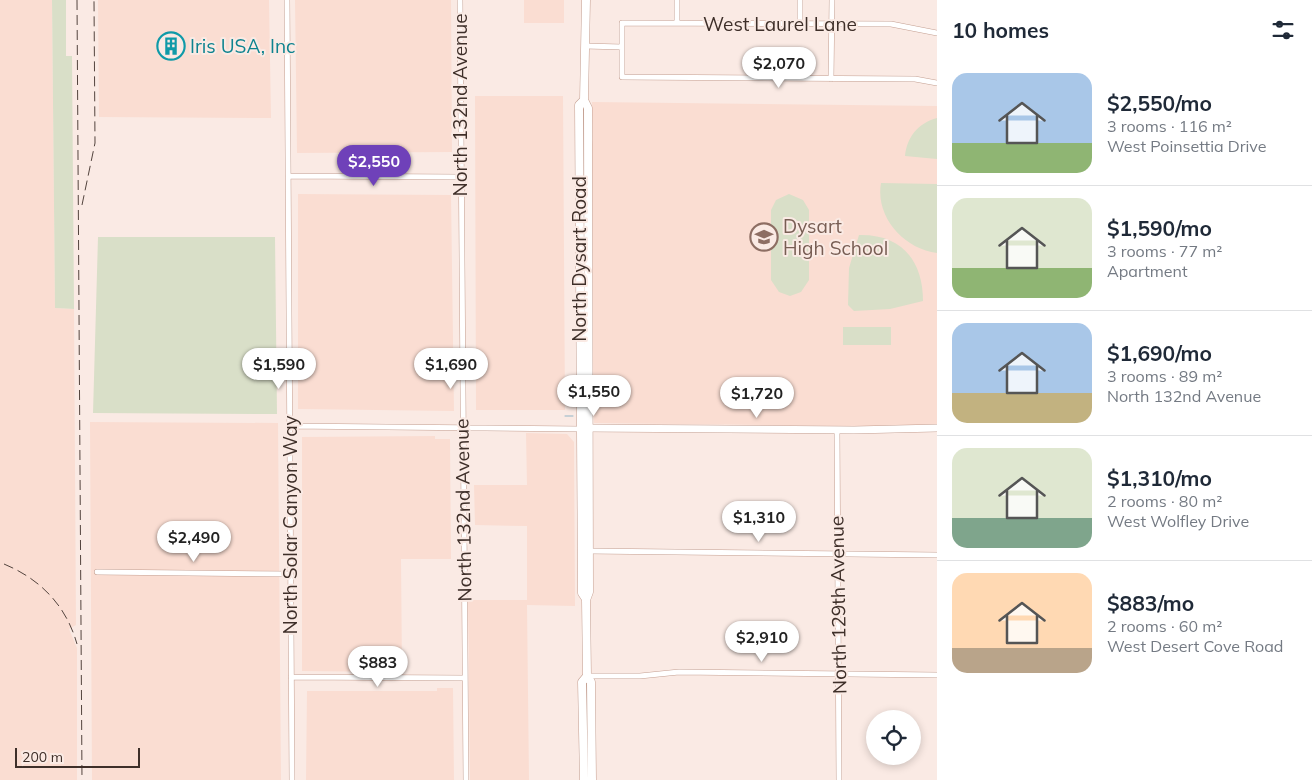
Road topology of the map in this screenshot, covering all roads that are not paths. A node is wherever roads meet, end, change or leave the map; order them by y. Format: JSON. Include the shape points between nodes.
{"nodes":[{"id":1,"x":287,"y":0,"type":"edge"},
{"id":2,"x":460,"y":0,"type":"edge"},
{"id":3,"x":586,"y":0,"type":"edge"},
{"id":4,"x":677,"y":0,"type":"edge"},
{"id":5,"x":800,"y":0,"type":"edge"},
{"id":6,"x":832,"y":0,"type":"edge"},
{"id":7,"x":677,"y":23,"type":"junction"},
{"id":8,"x":800,"y":24,"type":"junction"},
{"id":9,"x":832,"y":24,"type":"junction"},
{"id":10,"x":937,"y":33,"type":"edge"},
{"id":11,"x":585,"y":46,"type":"junction"},
{"id":12,"x":622,"y":47,"type":"junction"},
{"id":13,"x":831,"y":79,"type":"junction"},
{"id":14,"x":937,"y":83,"type":"edge"},
{"id":15,"x":584,"y":100,"type":"junction"},
{"id":16,"x":588,"y":108,"type":"junction"},
{"id":17,"x":579,"y":130,"type":"junction"},
{"id":18,"x":288,"y":176,"type":"junction"},
{"id":19,"x":460,"y":177,"type":"junction"},
{"id":20,"x":289,"y":426,"type":"junction"},
{"id":21,"x":461,"y":428,"type":"junction"},
{"id":22,"x":584,"y":428,"type":"junction"},
{"id":23,"x":937,"y":428,"type":"edge"},
{"id":24,"x":837,"y":430,"type":"junction"},
{"id":25,"x":585,"y":551,"type":"junction"},
{"id":26,"x":837,"y":555,"type":"junction"},
{"id":27,"x":937,"y":555,"type":"edge"},
{"id":28,"x":97,"y":572,"type":"dead end"},
{"id":29,"x":290,"y":574,"type":"junction"},
{"id":30,"x":838,"y":674,"type":"junction"},
{"id":31,"x":937,"y":675,"type":"edge"},
{"id":32,"x":587,"y":676,"type":"junction"},
{"id":33,"x":291,"y":677,"type":"junction"},
{"id":34,"x":465,"y":678,"type":"junction"},
{"id":35,"x":292,"y":780,"type":"edge"},
{"id":36,"x":466,"y":780,"type":"edge"},
{"id":37,"x":584,"y":780,"type":"edge"},
{"id":38,"x":592,"y":780,"type":"edge"},
{"id":39,"x":839,"y":780,"type":"edge"}],
"edges":[{"from":1,"to":18,"type":"street","name":"North Solar Canyon Way"},
{"from":2,"to":19,"type":"street","name":"North 132nd Avenue"},
{"from":3,"to":11,"type":"main road","name":"North Dysart Road"},
{"from":4,"to":7,"type":"street"},
{"from":5,"to":8,"type":"street"},
{"from":6,"to":9,"type":"street"},
{"from":7,"to":8,"type":"street","name":"West Laurel Lane"},
{"from":7,"to":12,"type":"street","name":"West Laurel Lane","via":[[622,22]]},
{"from":8,"to":9,"type":"street","name":"West Laurel Lane"},
{"from":9,"to":10,"type":"street","name":"West Laurel Lane","via":[[899,25]]},
{"from":9,"to":13,"type":"street"},
{"from":11,"to":12,"type":"street"},
{"from":11,"to":15,"type":"main road","name":"North Dysart Road"},
{"from":12,"to":13,"type":"street","via":[[622,77]]},
{"from":13,"to":14,"type":"street","via":[[914,79]]},
{"from":15,"to":16,"type":"main road","name":"North Dysart Road"},
{"from":15,"to":17,"type":"main road","name":"North Dysart Road","via":[[579,106]]},
{"from":16,"to":17,"type":"main road"},
{"from":16,"to":22,"type":"main road","name":"North Dysart Road"},
{"from":17,"to":22,"type":"main road","name":"North Dysart Road"},
{"from":18,"to":19,"type":"street"},
{"from":18,"to":20,"type":"street","name":"North Solar Canyon Way"},
{"from":19,"to":21,"type":"street","name":"North 132nd Avenue"},
{"from":20,"to":21,"type":"street"},
{"from":20,"to":29,"type":"street","name":"North Solar Canyon Way"},
{"from":21,"to":22,"type":"street"},
{"from":21,"to":34,"type":"street","name":"North 132nd Avenue"},
{"from":22,"to":24,"type":"street"},
{"from":22,"to":25,"type":"main road","name":"North Dysart Road"},
{"from":23,"to":24,"type":"street"},
{"from":24,"to":26,"type":"street","name":"North 129th Avenue"},
{"from":25,"to":26,"type":"street"},
{"from":25,"to":32,"type":"main road","name":"North Dysart Road","via":[[582,592],[586,599]]},
{"from":26,"to":27,"type":"street"},
{"from":26,"to":30,"type":"street","name":"North 129th Avenue"},
{"from":28,"to":29,"type":"street"},
{"from":29,"to":33,"type":"street","name":"North Solar Canyon Way"},
{"from":30,"to":31,"type":"street"},
{"from":30,"to":32,"type":"street","via":[[679,672]]},
{"from":30,"to":39,"type":"street","name":"North 129th Avenue"},
{"from":32,"to":37,"type":"main road","name":"North Dysart Road","via":[[582,682]]},
{"from":32,"to":38,"type":"main road","name":"North Dysart Road","via":[[591,682]]},
{"from":33,"to":34,"type":"street"},
{"from":33,"to":35,"type":"street","name":"North Solar Canyon Way"},
{"from":34,"to":36,"type":"street","name":"North 132nd Avenue"}]}
